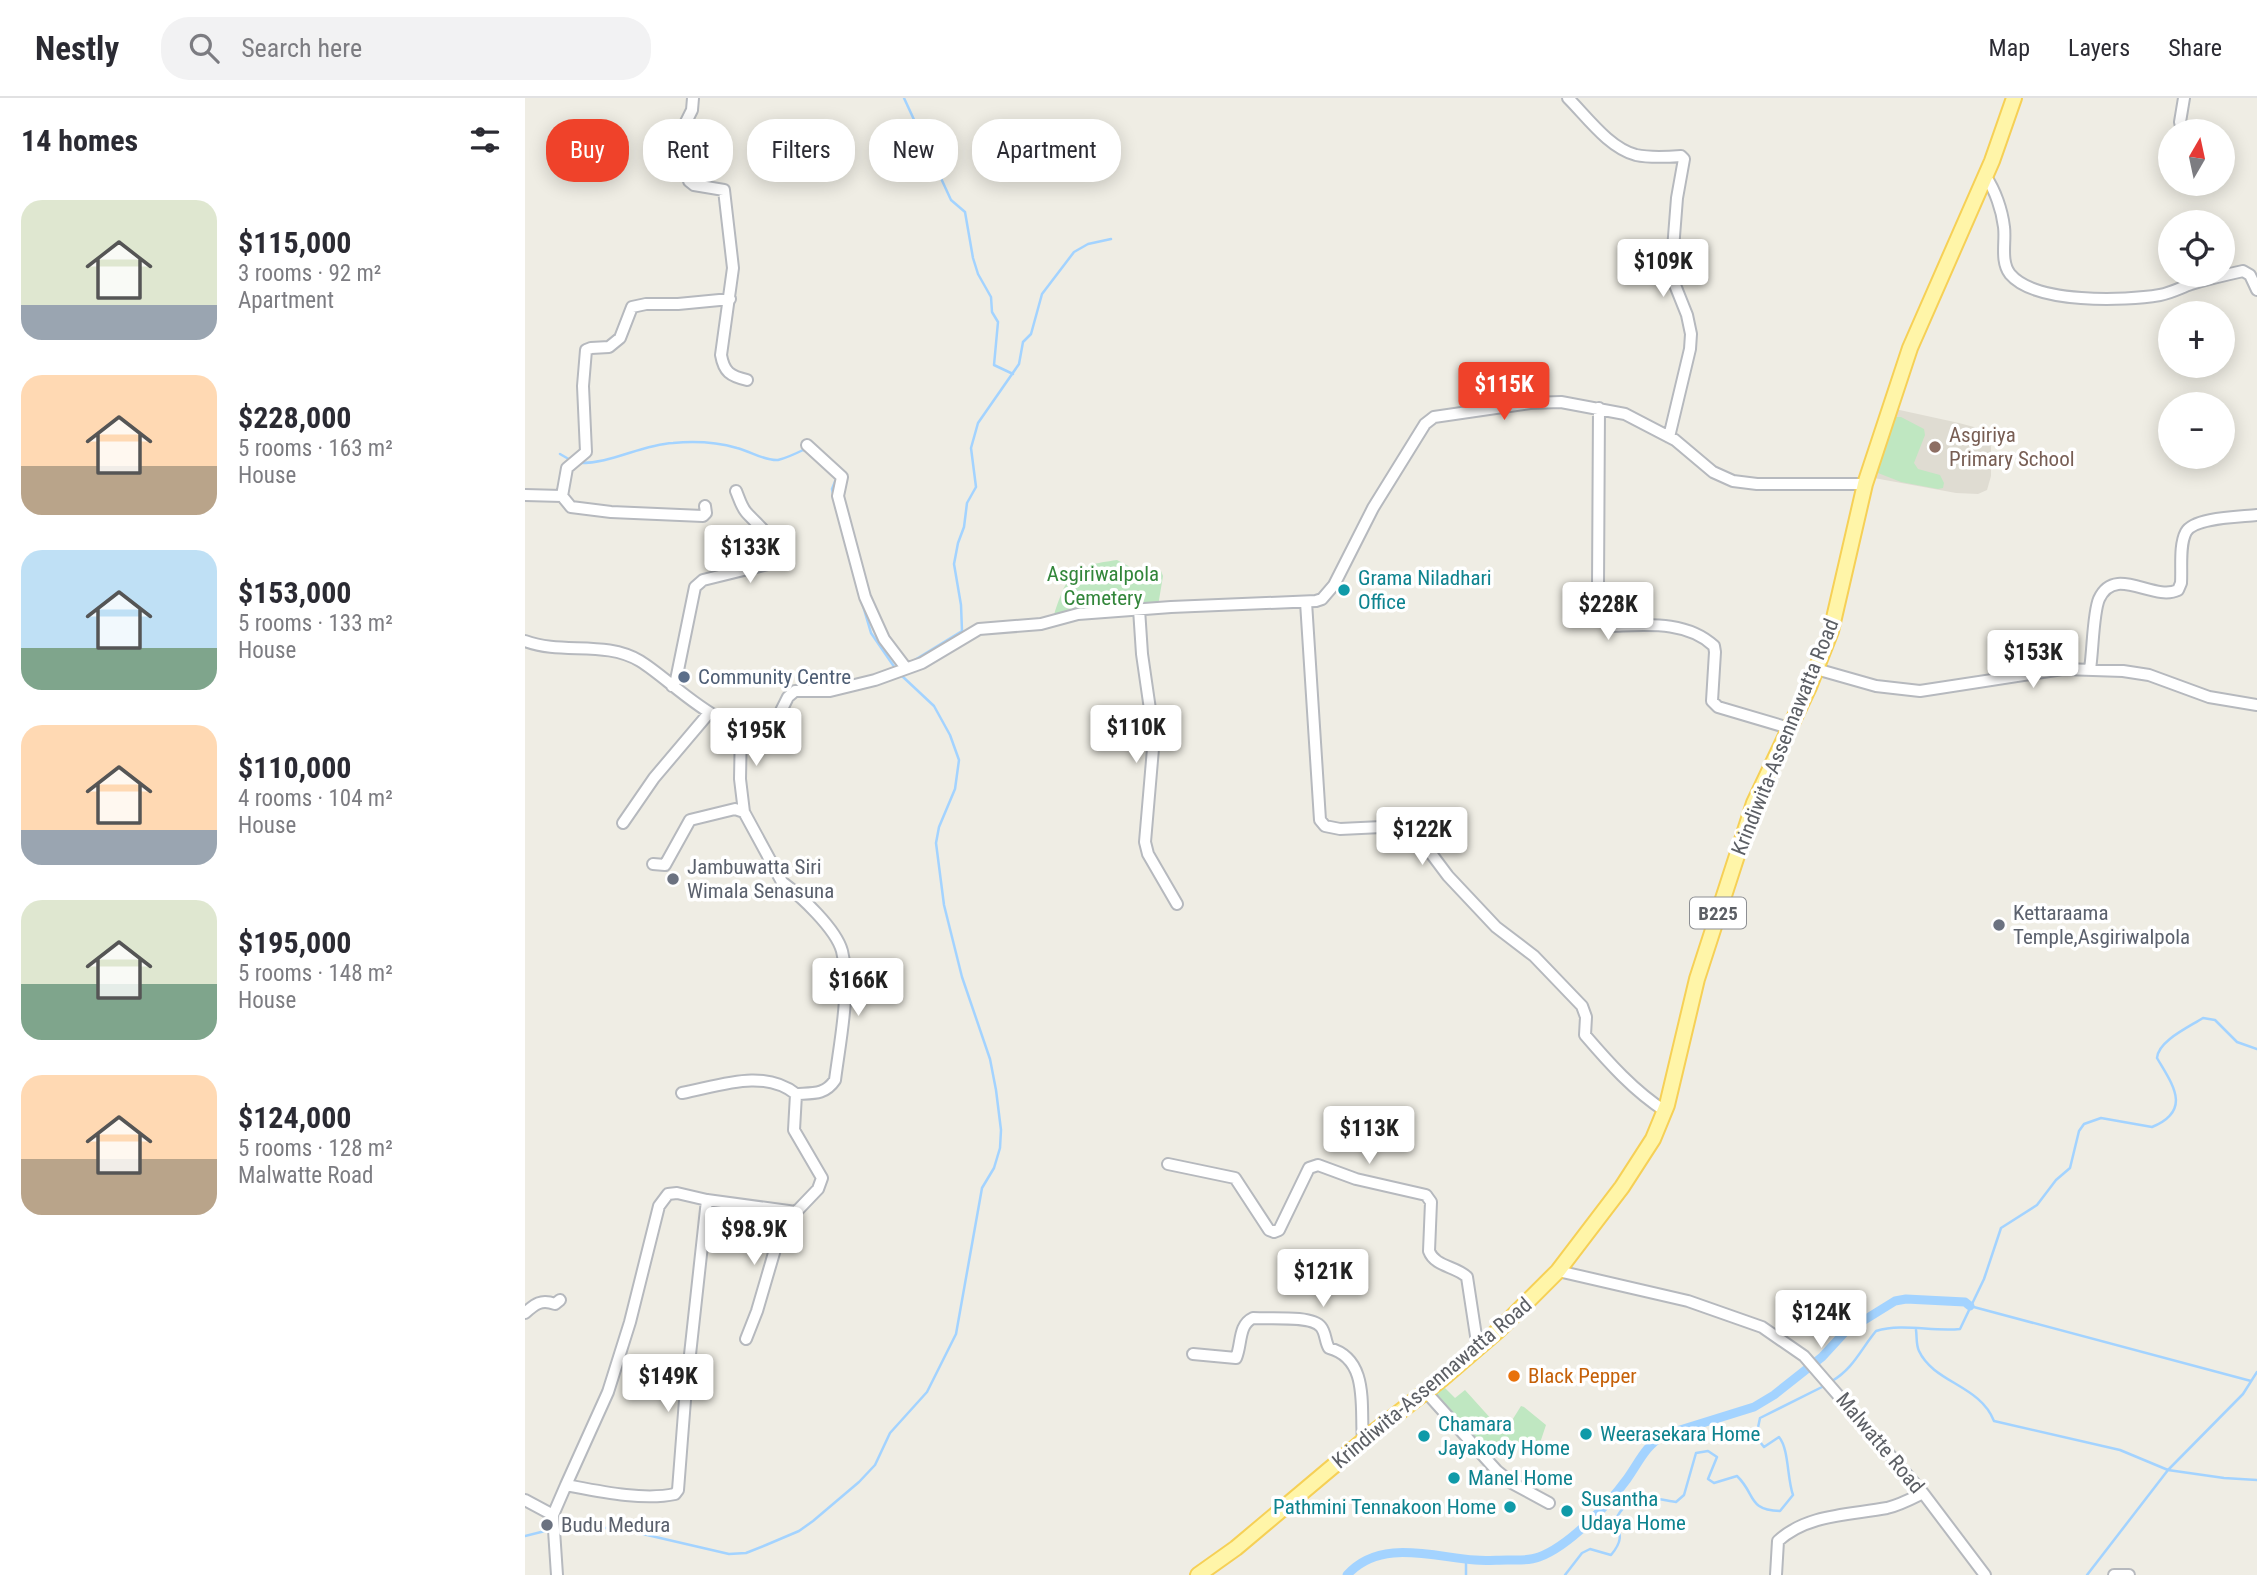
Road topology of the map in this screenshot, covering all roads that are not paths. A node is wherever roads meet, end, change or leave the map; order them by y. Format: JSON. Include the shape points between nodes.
{"nodes":[{"id":1,"x":693,"y":98,"type":"edge"},
{"id":2,"x":1568,"y":98,"type":"edge"},
{"id":3,"x":2014,"y":98,"type":"edge"},
{"id":4,"x":2184,"y":98,"type":"edge"},
{"id":5,"x":2180,"y":119,"type":"edge"},
{"id":6,"x":1986,"y":177,"type":"junction"},
{"id":7,"x":2257,"y":290,"type":"edge"},
{"id":8,"x":730,"y":299,"type":"junction"},
{"id":9,"x":747,"y":380,"type":"dead end"},
{"id":10,"x":1599,"y":408,"type":"junction"},
{"id":11,"x":1669,"y":437,"type":"junction"},
{"id":12,"x":807,"y":445,"type":"dead end"},
{"id":13,"x":1865,"y":484,"type":"junction"},
{"id":14,"x":736,"y":491,"type":"dead end"},
{"id":15,"x":525,"y":495,"type":"edge"},
{"id":16,"x":562,"y":496,"type":"junction"},
{"id":17,"x":705,"y":506,"type":"dead end"},
{"id":18,"x":2257,"y":515,"type":"edge"},
{"id":19,"x":1305,"y":602,"type":"junction"},
{"id":20,"x":1139,"y":610,"type":"junction"},
{"id":21,"x":525,"y":641,"type":"edge"},
{"id":22,"x":906,"y":668,"type":"junction"},
{"id":23,"x":2090,"y":668,"type":"junction"},
{"id":24,"x":1816,"y":669,"type":"junction"},
{"id":25,"x":672,"y":685,"type":"junction"},
{"id":26,"x":2257,"y":705,"type":"edge"},
{"id":27,"x":709,"y":713,"type":"junction"},
{"id":28,"x":741,"y":726,"type":"junction"},
{"id":29,"x":1789,"y":728,"type":"junction"},
{"id":30,"x":744,"y":812,"type":"junction"},
{"id":31,"x":622,"y":823,"type":"dead end"},
{"id":32,"x":653,"y":864,"type":"dead end"},
{"id":33,"x":1177,"y":904,"type":"dead end"},
{"id":34,"x":682,"y":1094,"type":"dead end"},
{"id":35,"x":796,"y":1094,"type":"junction"},
{"id":36,"x":1665,"y":1111,"type":"junction"},
{"id":37,"x":1168,"y":1164,"type":"dead end"},
{"id":38,"x":707,"y":1200,"type":"junction"},
{"id":39,"x":796,"y":1212,"type":"junction"},
{"id":40,"x":1558,"y":1271,"type":"junction"},
{"id":41,"x":560,"y":1300,"type":"dead end"},
{"id":42,"x":525,"y":1313,"type":"edge"},
{"id":43,"x":746,"y":1339,"type":"dead end"},
{"id":44,"x":1478,"y":1349,"type":"junction"},
{"id":45,"x":1193,"y":1354,"type":"dead end"},
{"id":46,"x":1426,"y":1392,"type":"junction"},
{"id":47,"x":1363,"y":1441,"type":"junction"},
{"id":48,"x":566,"y":1485,"type":"junction"},
{"id":49,"x":1923,"y":1493,"type":"junction"},
{"id":50,"x":525,"y":1500,"type":"edge"},
{"id":51,"x":1549,"y":1503,"type":"dead end"},
{"id":52,"x":553,"y":1515,"type":"junction"},
{"id":53,"x":557,"y":1575,"type":"edge"},
{"id":54,"x":1198,"y":1575,"type":"edge"},
{"id":55,"x":1776,"y":1575,"type":"edge"},
{"id":56,"x":1985,"y":1575,"type":"edge"},
{"id":57,"x":2114,"y":1575,"type":"edge"},
{"id":58,"x":2129,"y":1575,"type":"edge"}],
"edges":[{"from":1,"to":8,"type":"street","via":[[681,132],[684,160],[694,185],[724,190],[733,268]]},
{"from":2,"to":11,"type":"street","via":[[1620,147],[1636,155],[1684,159],[1671,275],[1687,315],[1691,349]]},
{"from":3,"to":6,"type":"main road","name":"Krindiwita-Assennawatta Road","number":"B225"},
{"from":4,"to":5,"type":"street"},
{"from":6,"to":7,"type":"street","via":[[2004,225],[2005,265],[2023,284],[2072,299],[2143,297],[2243,271]]},
{"from":6,"to":13,"type":"main road","name":"Krindiwita-Assennawatta Road","number":"B225","via":[[1910,348]]},
{"from":8,"to":9,"type":"street","via":[[723,368],[729,375]]},
{"from":8,"to":16,"type":"street","via":[[632,307],[620,338],[609,347],[586,350],[586,452],[567,468]]},
{"from":10,"to":11,"type":"street","via":[[1625,414]]},
{"from":10,"to":19,"type":"street","via":[[1561,401],[1433,417],[1373,508],[1333,585],[1322,599]]},
{"from":10,"to":29,"type":"street","via":[[1598,588],[1605,623],[1665,625],[1709,640],[1714,646],[1712,701],[1718,708]]},
{"from":11,"to":13,"type":"street","via":[[1713,472],[1733,481]]},
{"from":12,"to":22,"type":"street","via":[[842,477],[838,496],[865,597],[884,639]]},
{"from":13,"to":24,"type":"main road","name":"Krindiwita-Assennawatta Road","number":"B225","via":[[1831,631]]},
{"from":14,"to":25,"type":"street","via":[[779,556],[776,562],[703,580],[695,587]]},
{"from":15,"to":16,"type":"street"},
{"from":16,"to":17,"type":"street","via":[[571,507],[611,512],[703,516]]},
{"from":18,"to":23,"type":"street","via":[[2190,527],[2184,539],[2178,590],[2161,592],[2127,583],[2108,587],[2096,611]]},
{"from":19,"to":20,"type":"street"},
{"from":19,"to":36,"type":"street","via":[[1320,820],[1340,829],[1401,830],[1424,844],[1496,928],[1534,956],[1583,1006],[1585,1035],[1608,1062]]},
{"from":20,"to":22,"type":"street","via":[[979,629]]},
{"from":20,"to":33,"type":"street","via":[[1154,737],[1145,842]]},
{"from":21,"to":25,"type":"street","via":[[624,653]]},
{"from":22,"to":28,"type":"street","via":[[853,687],[795,691],[774,725],[764,730]]},
{"from":23,"to":24,"type":"street","via":[[1920,691],[1876,686]]},
{"from":23,"to":26,"type":"street","via":[[2149,675],[2209,697]]},
{"from":24,"to":29,"type":"main road","name":"Krindiwita-Assennawatta Road","number":"B225"},
{"from":25,"to":27,"type":"street"},
{"from":27,"to":28,"type":"street"},
{"from":27,"to":31,"type":"street"},
{"from":28,"to":30,"type":"street"},
{"from":29,"to":36,"type":"main road","name":"Krindiwita-Assennawatta Road","number":"B225","via":[[1753,803],[1733,864],[1697,979]]},
{"from":30,"to":32,"type":"street","via":[[735,809],[690,820],[665,865]]},
{"from":30,"to":35,"type":"street","via":[[782,882],[830,929],[841,948],[845,972],[835,1080],[822,1093]]},
{"from":34,"to":35,"type":"street","via":[[747,1080],[765,1080]]},
{"from":35,"to":39,"type":"street","via":[[794,1130],[822,1178],[818,1189]]},
{"from":36,"to":40,"type":"main road","name":"Krindiwita-Assennawatta Road","number":"B225","via":[[1622,1188]]},
{"from":37,"to":44,"type":"street","via":[[1235,1178],[1269,1230],[1275,1232],[1309,1168],[1318,1165],[1426,1195],[1431,1202],[1429,1251],[1432,1258],[1467,1278]]},
{"from":38,"to":39,"type":"street"},
{"from":38,"to":48,"type":"street","via":[[669,1194],[659,1206],[608,1392]]},
{"from":38,"to":48,"type":"street","via":[[678,1490],[667,1496],[647,1496]]},
{"from":39,"to":43,"type":"street","via":[[776,1246]]},
{"from":40,"to":44,"type":"main road","name":"Krindiwita-Assennawatta Road","number":"B225"},
{"from":40,"to":49,"type":"street","name":"Malwatte Road","via":[[1688,1301],[1762,1328],[1817,1368]]},
{"from":41,"to":42,"type":"street","via":[[537,1303]]},
{"from":44,"to":46,"type":"main road","name":"Krindiwita-Assennawatta Road","number":"B225"},
{"from":45,"to":47,"type":"street","via":[[1236,1358],[1243,1326],[1254,1318],[1319,1324],[1329,1348],[1349,1359],[1358,1372]]},
{"from":46,"to":47,"type":"main road","name":"Krindiwita-Assennawatta Road","number":"B225"},
{"from":46,"to":51,"type":"street","via":[[1497,1471]]},
{"from":47,"to":54,"type":"main road","name":"Krindiwita-Assennawatta Road","number":"B225"},
{"from":48,"to":52,"type":"street"},
{"from":49,"to":55,"type":"street","via":[[1889,1508],[1848,1512],[1790,1531],[1778,1541]]},
{"from":49,"to":56,"type":"street","name":"Malwatte Road"},
{"from":50,"to":52,"type":"street"},
{"from":52,"to":53,"type":"street"},
{"from":57,"to":58,"type":"street"}]}
